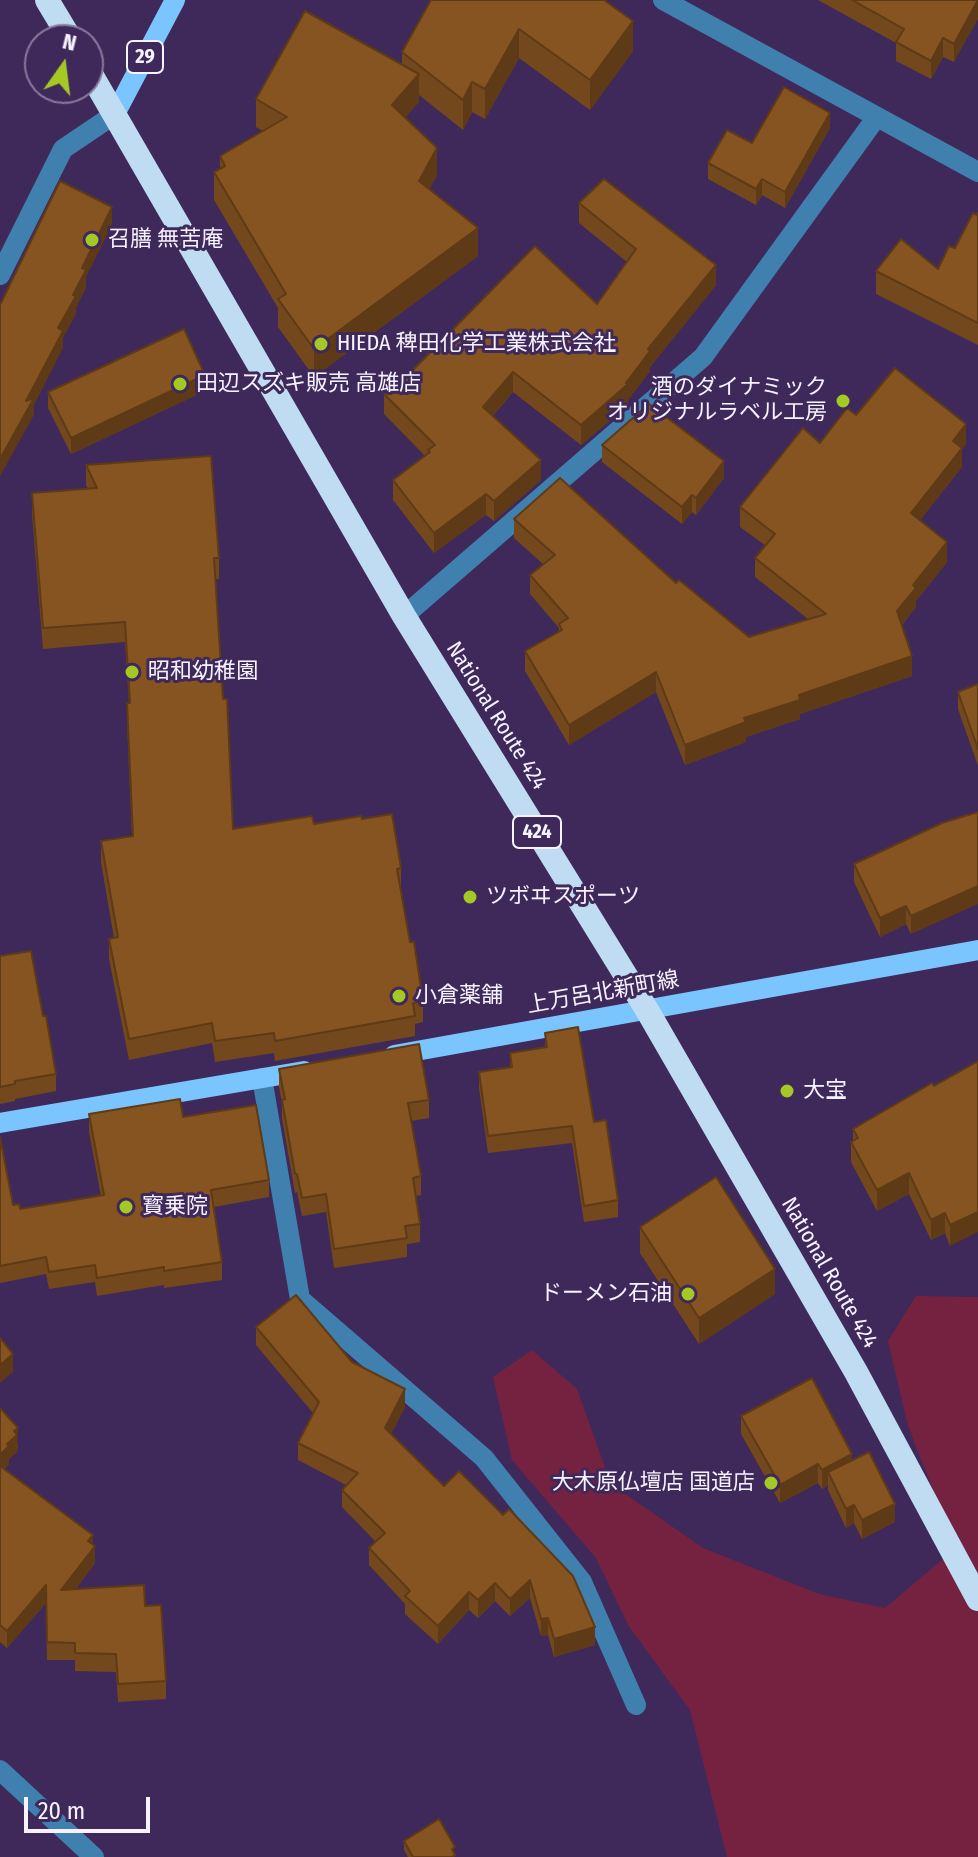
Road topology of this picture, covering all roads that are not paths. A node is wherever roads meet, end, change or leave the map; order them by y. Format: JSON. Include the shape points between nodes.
{"nodes":[{"id":1,"x":47,"y":0,"type":"edge"},
{"id":2,"x":175,"y":0,"type":"edge"},
{"id":3,"x":663,"y":0,"type":"edge"},
{"id":4,"x":61,"y":24,"type":"edge"},
{"id":5,"x":104,"y":96,"type":"edge"},
{"id":6,"x":115,"y":114,"type":"junction"},
{"id":7,"x":876,"y":118,"type":"junction"},
{"id":8,"x":978,"y":172,"type":"edge"},
{"id":9,"x":0,"y":275,"type":"edge"},
{"id":10,"x":404,"y":616,"type":"junction"},
{"id":11,"x":978,"y":950,"type":"edge"},
{"id":12,"x":647,"y":1010,"type":"junction"},
{"id":13,"x":370,"y":1059,"type":"edge"},
{"id":14,"x":323,"y":1067,"type":"edge"},
{"id":15,"x":262,"y":1078,"type":"junction"},
{"id":16,"x":0,"y":1123,"type":"edge"},
{"id":17,"x":978,"y":1599,"type":"edge"},
{"id":18,"x":636,"y":1705,"type":"dead end"},
{"id":19,"x":0,"y":1770,"type":"edge"},
{"id":20,"x":94,"y":1857,"type":"edge"}],
"edges":[{"from":1,"to":4,"type":"highway"},
{"from":2,"to":6,"type":"main road","number":"29"},
{"from":3,"to":7,"type":"street"},
{"from":5,"to":6,"type":"highway","name":"National Route 424","number":"424"},
{"from":6,"to":9,"type":"street","via":[[63,149]]},
{"from":6,"to":10,"type":"highway","name":"National Route 424","number":"424"},
{"from":7,"to":8,"type":"street"},
{"from":7,"to":10,"type":"street","via":[[703,357]]},
{"from":10,"to":12,"type":"highway","name":"National Route 424","number":"424"},
{"from":11,"to":12,"type":"main road","name":"上万呂北新町線"},
{"from":12,"to":13,"type":"main road","name":"上万呂北新町線"},
{"from":12,"to":17,"type":"highway","name":"National Route 424","number":"424","via":[[849,1359]]},
{"from":14,"to":15,"type":"main road"},
{"from":15,"to":16,"type":"main road"},
{"from":15,"to":18,"type":"street","via":[[300,1299],[484,1458],[582,1582]]},
{"from":19,"to":20,"type":"street"}]}
